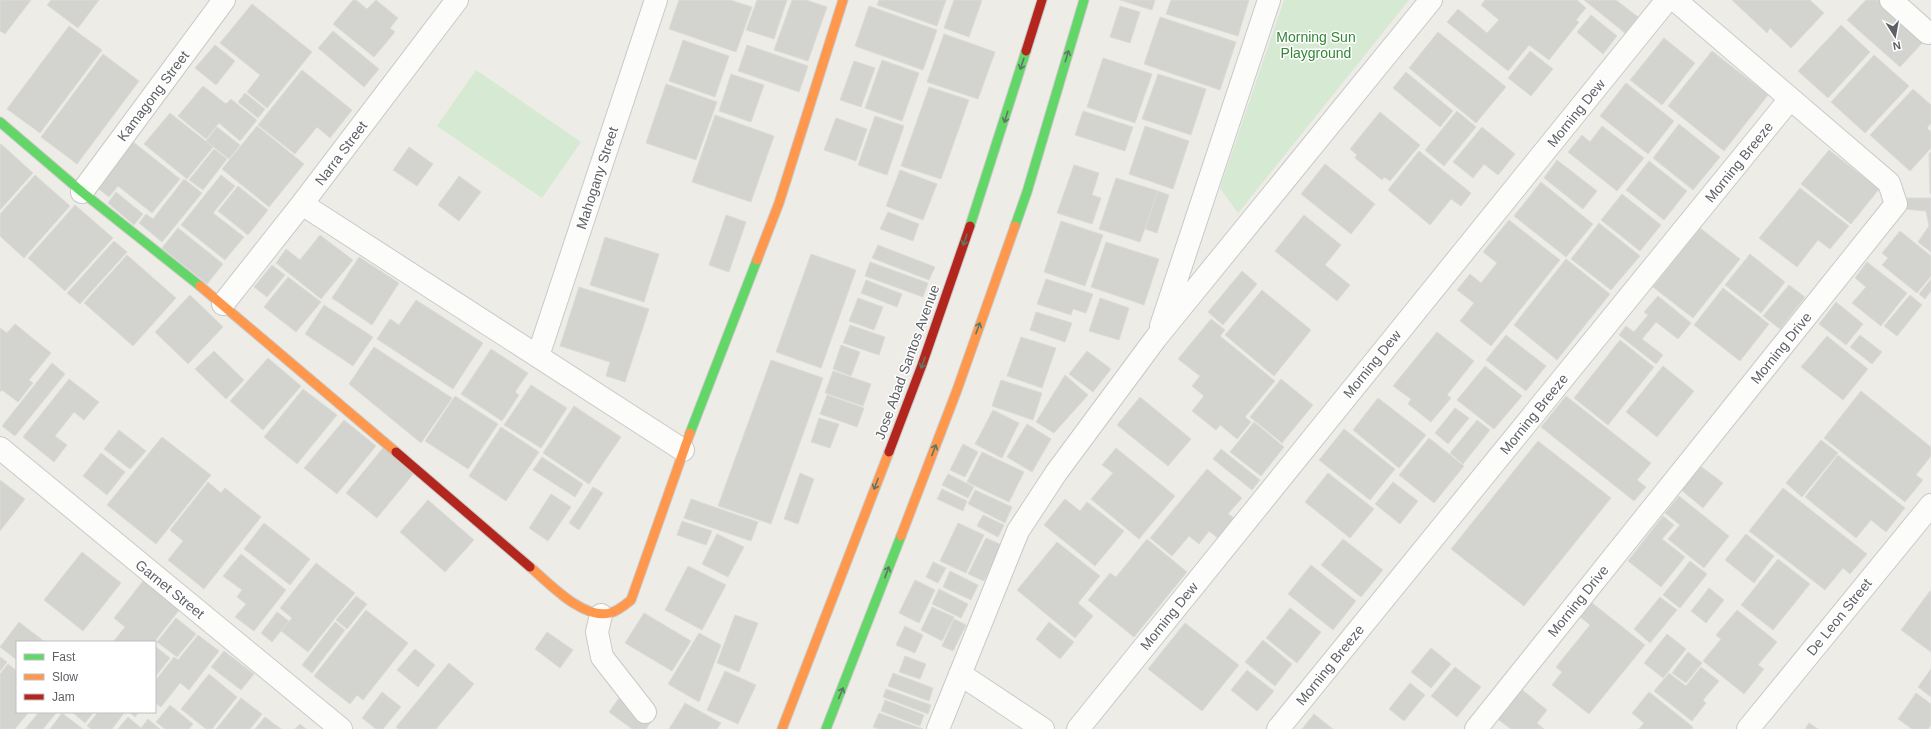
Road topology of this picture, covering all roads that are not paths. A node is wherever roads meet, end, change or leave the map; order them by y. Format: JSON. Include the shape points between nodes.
{"nodes":[{"id":1,"x":224,"y":0,"type":"edge"},
{"id":2,"x":457,"y":0,"type":"edge"},
{"id":3,"x":656,"y":0,"type":"edge"},
{"id":4,"x":843,"y":0,"type":"edge"},
{"id":5,"x":1042,"y":0,"type":"edge"},
{"id":6,"x":1084,"y":0,"type":"edge"},
{"id":7,"x":1269,"y":0,"type":"edge"},
{"id":8,"x":1430,"y":0,"type":"edge"},
{"id":9,"x":1667,"y":0,"type":"edge"},
{"id":10,"x":1675,"y":0,"type":"edge"},
{"id":11,"x":1891,"y":0,"type":"edge"},
{"id":12,"x":1928,"y":33,"type":"dead end"},
{"id":13,"x":1790,"y":99,"type":"junction"},
{"id":14,"x":0,"y":122,"type":"edge"},
{"id":15,"x":82,"y":192,"type":"junction"},
{"id":16,"x":302,"y":204,"type":"junction"},
{"id":17,"x":223,"y":304,"type":"junction"},
{"id":18,"x":1156,"y":338,"type":"junction"},
{"id":19,"x":538,"y":356,"type":"junction"},
{"id":20,"x":0,"y":448,"type":"edge"},
{"id":21,"x":683,"y":450,"type":"junction"},
{"id":22,"x":1931,"y":505,"type":"edge"},
{"id":23,"x":602,"y":615,"type":"junction"},
{"id":24,"x":960,"y":674,"type":"junction"},
{"id":25,"x":645,"y":712,"type":"dead end"},
{"id":26,"x":341,"y":729,"type":"edge"},
{"id":27,"x":782,"y":729,"type":"edge"},
{"id":28,"x":826,"y":729,"type":"edge"},
{"id":29,"x":938,"y":729,"type":"edge"},
{"id":30,"x":1044,"y":729,"type":"edge"},
{"id":31,"x":1078,"y":729,"type":"edge"},
{"id":32,"x":1278,"y":729,"type":"edge"},
{"id":33,"x":1476,"y":729,"type":"edge"},
{"id":34,"x":1748,"y":729,"type":"edge"}],
"edges":[{"from":1,"to":15,"type":"street","name":"Kamagong Street"},
{"from":2,"to":16,"type":"street","name":"Narra Street"},
{"from":3,"to":19,"type":"street","name":"Mahogany Street"},
{"from":4,"to":21,"type":"main road","via":[[779,203]]},
{"from":5,"to":27,"type":"main road","name":"Jose Abad Santos Avenue","one_way":true,"via":[[982,192],[922,365]]},
{"from":28,"to":6,"type":"main road","one_way":true,"via":[[959,383],[1027,192]]},
{"from":7,"to":18,"type":"street"},
{"from":8,"to":18,"type":"street"},
{"from":9,"to":31,"type":"street","name":"Morning Dew"},
{"from":10,"to":13,"type":"street","name":"Morning Drive"},
{"from":11,"to":12,"type":"street"},
{"from":13,"to":32,"type":"street","name":"Morning Breeze"},
{"from":13,"to":33,"type":"street","name":"Morning Drive","via":[[1889,183],[1896,204]]},
{"from":14,"to":15,"type":"main road"},
{"from":15,"to":17,"type":"main road"},
{"from":16,"to":17,"type":"street","name":"Narra Street"},
{"from":16,"to":19,"type":"street"},
{"from":17,"to":23,"type":"main road","via":[[575,605]]},
{"from":18,"to":24,"type":"street","via":[[1056,473],[1018,530]]},
{"from":19,"to":21,"type":"street"},
{"from":20,"to":26,"type":"street","name":"Garnet Street"},
{"from":21,"to":23,"type":"main road","via":[[631,600],[620,610]]},
{"from":22,"to":34,"type":"street","name":"De Leon Street"},
{"from":23,"to":25,"type":"street","via":[[597,632],[602,657]]},
{"from":24,"to":29,"type":"street"},
{"from":24,"to":30,"type":"street"}]}
